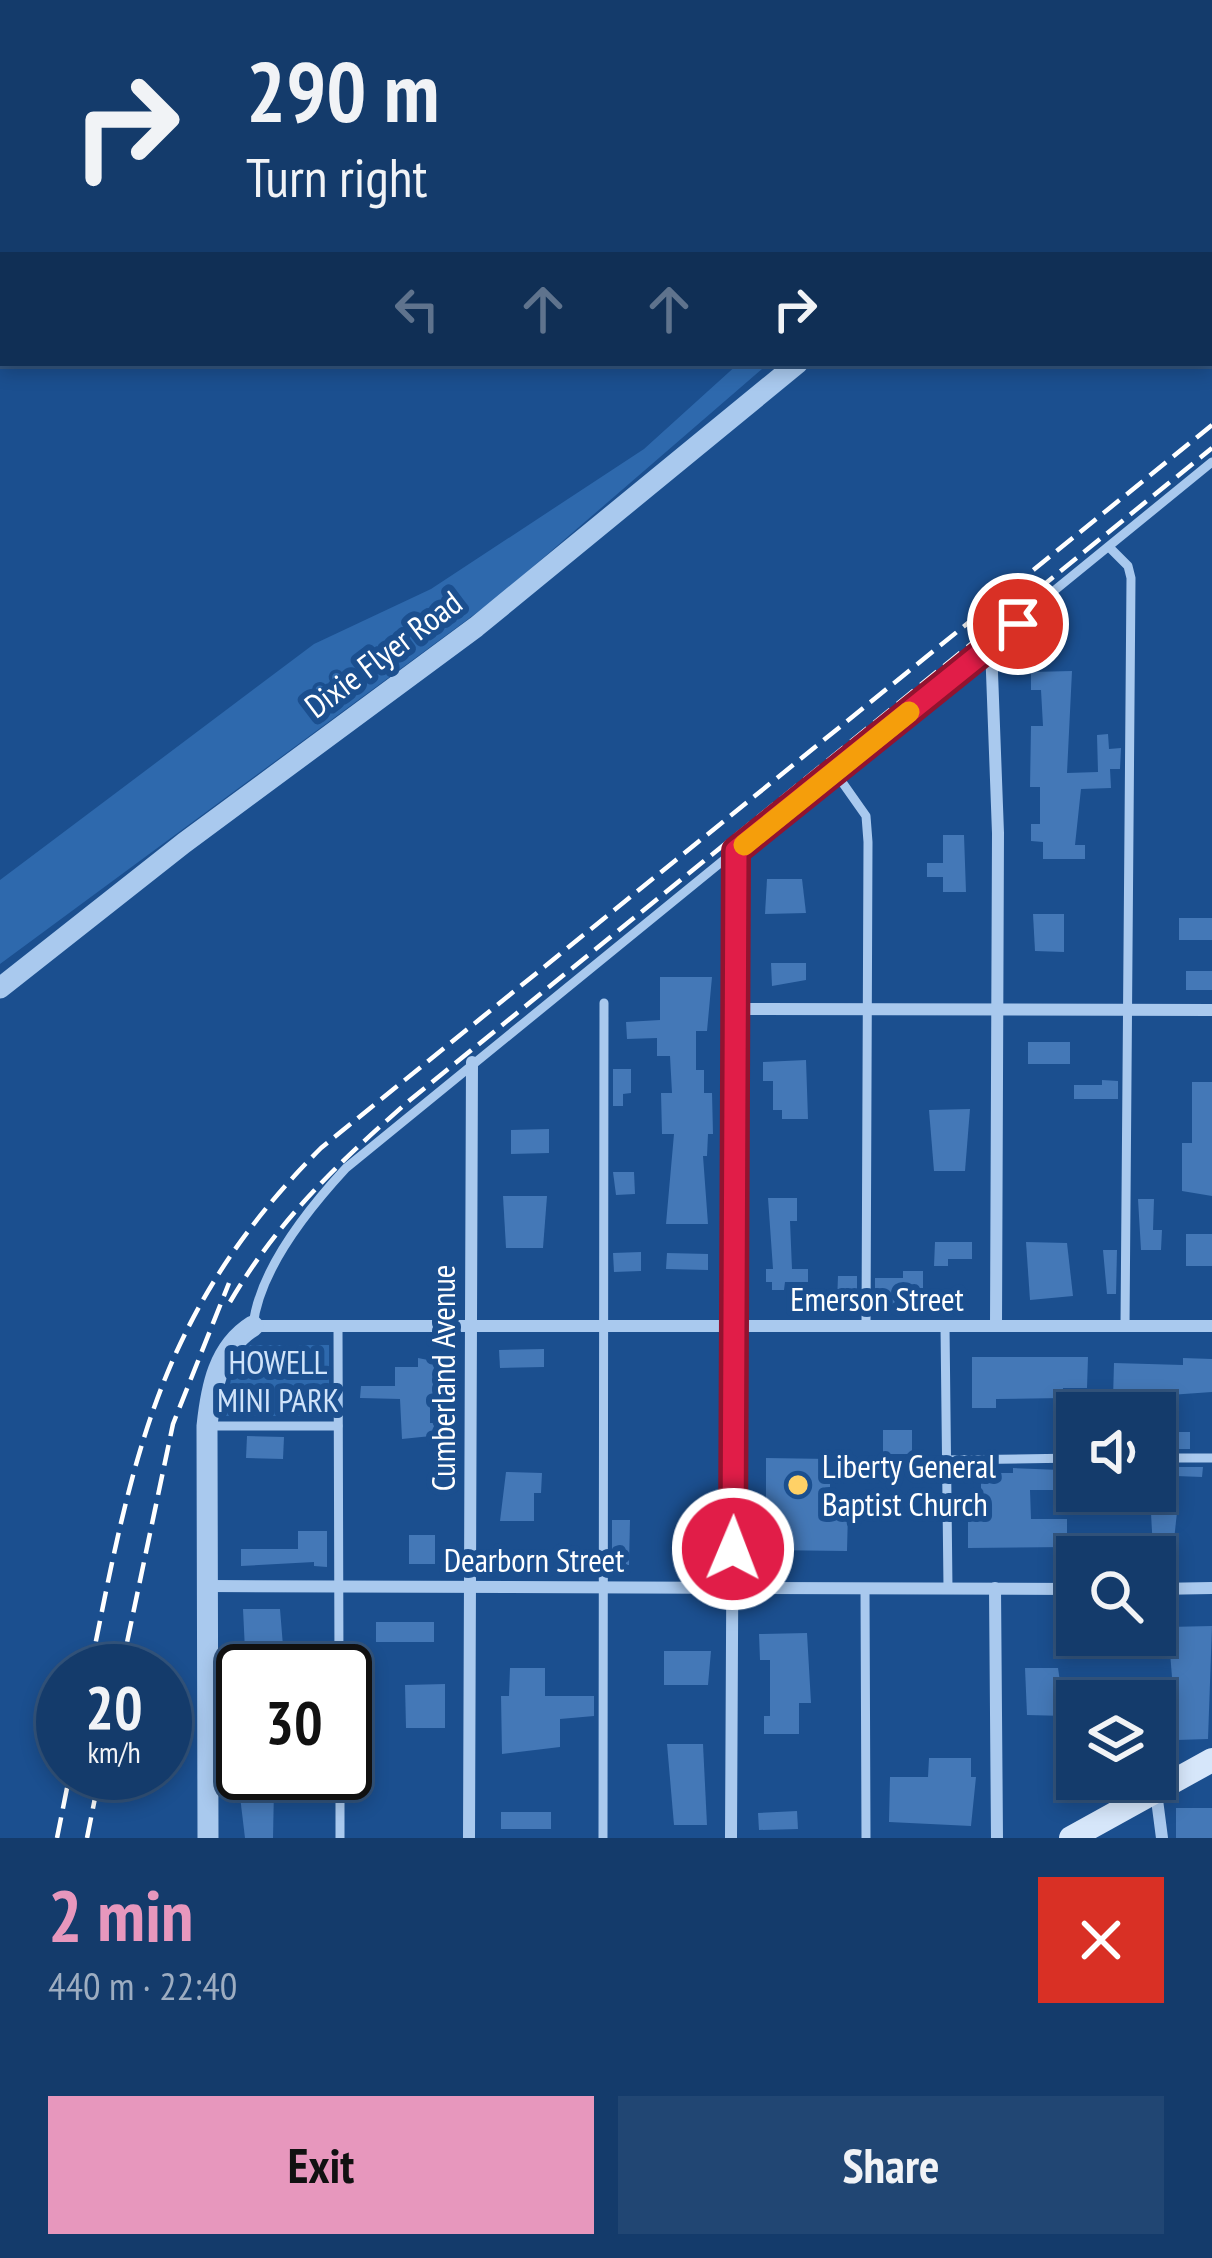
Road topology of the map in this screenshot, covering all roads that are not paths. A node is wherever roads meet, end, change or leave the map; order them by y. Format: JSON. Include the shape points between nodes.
{"nodes":[{"id":1,"x":795,"y":366,"type":"edge"},
{"id":2,"x":1212,"y":462,"type":"edge"},
{"id":3,"x":1110,"y":548,"type":"junction"},
{"id":4,"x":991,"y":646,"type":"junction"},
{"id":5,"x":836,"y":772,"type":"junction"},
{"id":6,"x":736,"y":851,"type":"junction"},
{"id":7,"x":0,"y":988,"type":"edge"},
{"id":8,"x":604,"y":1003,"type":"dead end"},
{"id":9,"x":734,"y":1009,"type":"junction"},
{"id":10,"x":867,"y":1009,"type":"junction"},
{"id":11,"x":997,"y":1010,"type":"junction"},
{"id":12,"x":1126,"y":1010,"type":"junction"},
{"id":13,"x":1212,"y":1010,"type":"edge"},
{"id":14,"x":472,"y":1062,"type":"junction"},
{"id":15,"x":253,"y":1326,"type":"junction"},
{"id":16,"x":338,"y":1326,"type":"junction"},
{"id":17,"x":469,"y":1326,"type":"junction"},
{"id":18,"x":732,"y":1326,"type":"junction"},
{"id":19,"x":866,"y":1326,"type":"junction"},
{"id":20,"x":945,"y":1326,"type":"junction"},
{"id":21,"x":995,"y":1326,"type":"junction"},
{"id":22,"x":1125,"y":1326,"type":"junction"},
{"id":23,"x":1212,"y":1326,"type":"edge"},
{"id":24,"x":603,"y":1327,"type":"junction"},
{"id":25,"x":207,"y":1426,"type":"junction"},
{"id":26,"x":338,"y":1426,"type":"junction"},
{"id":27,"x":1056,"y":1458,"type":"edge"},
{"id":28,"x":1176,"y":1458,"type":"edge"},
{"id":29,"x":1212,"y":1458,"type":"edge"},
{"id":30,"x":945,"y":1460,"type":"junction"},
{"id":31,"x":208,"y":1586,"type":"junction"},
{"id":32,"x":339,"y":1586,"type":"junction"},
{"id":33,"x":470,"y":1587,"type":"junction"},
{"id":34,"x":604,"y":1587,"type":"junction"},
{"id":35,"x":732,"y":1588,"type":"junction"},
{"id":36,"x":865,"y":1588,"type":"junction"},
{"id":37,"x":948,"y":1588,"type":"junction"},
{"id":38,"x":995,"y":1588,"type":"junction"},
{"id":39,"x":1212,"y":1588,"type":"edge"},
{"id":40,"x":1056,"y":1589,"type":"edge"},
{"id":41,"x":1176,"y":1589,"type":"edge"},
{"id":42,"x":339,"y":1644,"type":"edge"},
{"id":43,"x":1212,"y":1760,"type":"edge"},
{"id":44,"x":1176,"y":1780,"type":"edge"},
{"id":45,"x":340,"y":1800,"type":"edge"},
{"id":46,"x":1140,"y":1800,"type":"edge"},
{"id":47,"x":1157,"y":1800,"type":"edge"},
{"id":48,"x":208,"y":1838,"type":"edge"},
{"id":49,"x":340,"y":1838,"type":"edge"},
{"id":50,"x":469,"y":1838,"type":"edge"},
{"id":51,"x":603,"y":1838,"type":"edge"},
{"id":52,"x":731,"y":1838,"type":"edge"},
{"id":53,"x":866,"y":1838,"type":"edge"},
{"id":54,"x":997,"y":1838,"type":"edge"},
{"id":55,"x":1071,"y":1838,"type":"edge"},
{"id":56,"x":1162,"y":1838,"type":"edge"}],
"edges":[{"from":1,"to":7,"type":"street","name":"Dixie Flyer Road","via":[[476,627]]},
{"from":2,"to":3,"type":"lane"},
{"from":3,"to":4,"type":"lane"},
{"from":3,"to":12,"type":"lane","via":[[1131,578]]},
{"from":4,"to":5,"type":"lane"},
{"from":4,"to":11,"type":"street"},
{"from":5,"to":6,"type":"lane"},
{"from":5,"to":10,"type":"lane","via":[[866,816]]},
{"from":6,"to":9,"type":"street"},
{"from":6,"to":14,"type":"lane"},
{"from":8,"to":24,"type":"lane"},
{"from":9,"to":10,"type":"street"},
{"from":9,"to":18,"type":"street"},
{"from":10,"to":11,"type":"street"},
{"from":10,"to":19,"type":"lane"},
{"from":11,"to":12,"type":"street"},
{"from":11,"to":21,"type":"street"},
{"from":12,"to":13,"type":"street"},
{"from":12,"to":22,"type":"lane"},
{"from":14,"to":15,"type":"lane","via":[[326,1190],[256,1298]]},
{"from":14,"to":17,"type":"street","name":"Cumberland Avenue"},
{"from":15,"to":16,"type":"street","name":"Emerson Street"},
{"from":15,"to":25,"type":"street","via":[[224,1356]]},
{"from":16,"to":17,"type":"street","name":"Emerson Street"},
{"from":16,"to":26,"type":"lane"},
{"from":17,"to":24,"type":"street","name":"Emerson Street"},
{"from":17,"to":33,"type":"street","name":"Cumberland Avenue"},
{"from":18,"to":19,"type":"street","name":"Emerson Street"},
{"from":18,"to":24,"type":"street","name":"Emerson Street"},
{"from":18,"to":35,"type":"street"},
{"from":19,"to":20,"type":"street","name":"Emerson Street"},
{"from":20,"to":21,"type":"street","name":"Emerson Street"},
{"from":20,"to":30,"type":"lane"},
{"from":21,"to":22,"type":"street","name":"Emerson Street"},
{"from":22,"to":23,"type":"street","name":"Emerson Street"},
{"from":24,"to":34,"type":"lane"},
{"from":25,"to":26,"type":"lane"},
{"from":25,"to":31,"type":"street"},
{"from":26,"to":32,"type":"lane"},
{"from":27,"to":30,"type":"lane"},
{"from":28,"to":29,"type":"lane"},
{"from":30,"to":37,"type":"lane"},
{"from":31,"to":32,"type":"street","name":"Dearborn Street"},
{"from":31,"to":48,"type":"street"},
{"from":32,"to":33,"type":"street","name":"Dearborn Street"},
{"from":32,"to":42,"type":"lane"},
{"from":33,"to":34,"type":"street","name":"Dearborn Street"},
{"from":33,"to":50,"type":"street","name":"Cumberland Avenue"},
{"from":34,"to":35,"type":"street","name":"Dearborn Street"},
{"from":34,"to":51,"type":"lane"},
{"from":35,"to":36,"type":"street","name":"Dearborn Street"},
{"from":35,"to":52,"type":"street"},
{"from":36,"to":37,"type":"street","name":"Dearborn Street"},
{"from":36,"to":53,"type":"lane"},
{"from":37,"to":38,"type":"street","name":"Dearborn Street"},
{"from":38,"to":40,"type":"street","name":"Dearborn Street"},
{"from":38,"to":54,"type":"street"},
{"from":39,"to":41,"type":"street"},
{"from":43,"to":44,"type":"main road"},
{"from":45,"to":49,"type":"lane"},
{"from":46,"to":55,"type":"main road"},
{"from":47,"to":56,"type":"street"}]}
